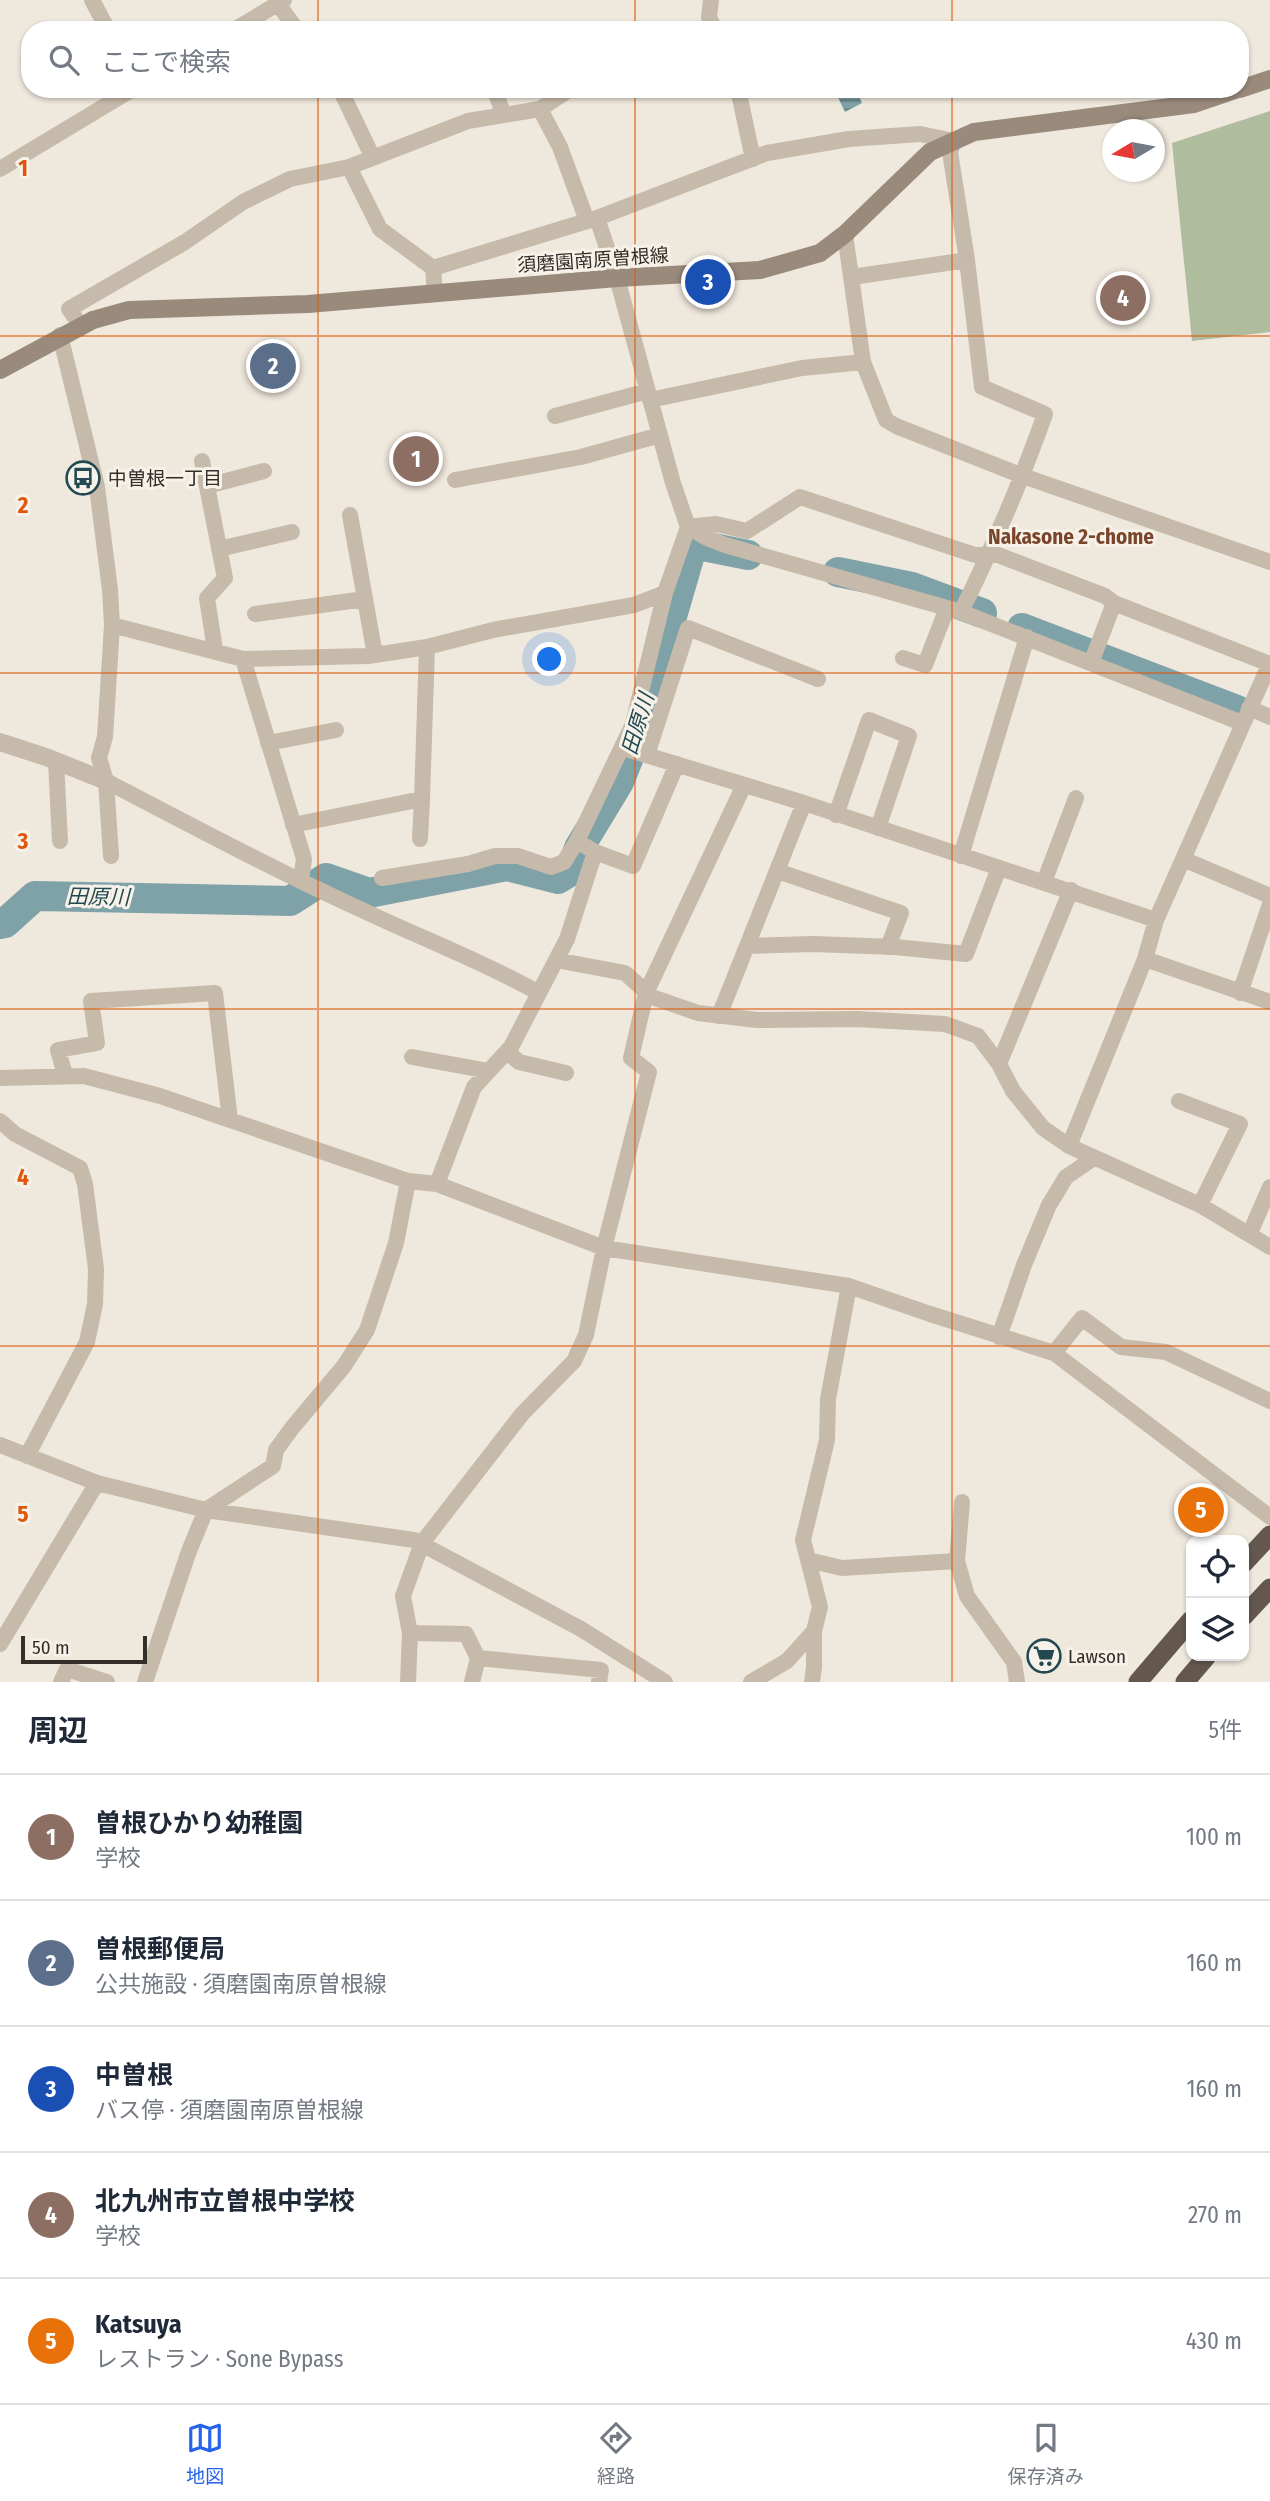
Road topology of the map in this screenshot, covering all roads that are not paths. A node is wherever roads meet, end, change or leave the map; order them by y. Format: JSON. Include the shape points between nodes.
{"nodes":[{"id":1,"x":711,"y":0,"type":"edge"},
{"id":2,"x":94,"y":1,"type":"edge"},
{"id":3,"x":281,"y":2,"type":"edge"},
{"id":4,"x":104,"y":21,"type":"edge"},
{"id":5,"x":249,"y":21,"type":"edge"},
{"id":6,"x":292,"y":21,"type":"edge"},
{"id":7,"x":711,"y":21,"type":"edge"},
{"id":8,"x":1270,"y":79,"type":"edge"},
{"id":9,"x":1249,"y":86,"type":"edge"},
{"id":10,"x":118,"y":98,"type":"edge"},
{"id":11,"x":344,"y":98,"type":"edge"},
{"id":12,"x":497,"y":98,"type":"edge"},
{"id":13,"x":556,"y":98,"type":"edge"},
{"id":14,"x":740,"y":98,"type":"edge"},
{"id":15,"x":1212,"y":98,"type":"edge"},
{"id":16,"x":540,"y":109,"type":"junction"},
{"id":17,"x":504,"y":115,"type":"junction"},
{"id":18,"x":954,"y":141,"type":"junction"},
{"id":19,"x":373,"y":158,"type":"junction"},
{"id":20,"x":753,"y":159,"type":"junction"},
{"id":21,"x":349,"y":167,"type":"junction"},
{"id":22,"x":0,"y":169,"type":"edge"},
{"id":23,"x":592,"y":220,"type":"junction"},
{"id":24,"x":845,"y":234,"type":"junction"},
{"id":25,"x":967,"y":260,"type":"junction"},
{"id":26,"x":433,"y":268,"type":"junction"},
{"id":27,"x":852,"y":277,"type":"junction"},
{"id":28,"x":617,"y":278,"type":"junction"},
{"id":29,"x":435,"y":294,"type":"junction"},
{"id":30,"x":81,"y":326,"type":"junction"},
{"id":31,"x":60,"y":335,"type":"junction"},
{"id":32,"x":863,"y":362,"type":"junction"},
{"id":33,"x":0,"y":370,"type":"edge"},
{"id":34,"x":649,"y":395,"type":"junction"},
{"id":35,"x":555,"y":416,"type":"dead end"},
{"id":36,"x":660,"y":435,"type":"junction"},
{"id":37,"x":202,"y":461,"type":"dead end"},
{"id":38,"x":264,"y":471,"type":"dead end"},
{"id":39,"x":1023,"y":476,"type":"junction"},
{"id":40,"x":455,"y":480,"type":"dead end"},
{"id":41,"x":207,"y":486,"type":"junction"},
{"id":42,"x":350,"y":515,"type":"dead end"},
{"id":43,"x":688,"y":527,"type":"junction"},
{"id":44,"x":292,"y":532,"type":"dead end"},
{"id":45,"x":219,"y":549,"type":"junction"},
{"id":46,"x":989,"y":555,"type":"junction"},
{"id":47,"x":1270,"y":562,"type":"edge"},
{"id":48,"x":665,"y":593,"type":"junction"},
{"id":49,"x":365,"y":599,"type":"junction"},
{"id":50,"x":1114,"y":603,"type":"junction"},
{"id":51,"x":954,"y":610,"type":"junction"},
{"id":52,"x":255,"y":614,"type":"dead end"},
{"id":53,"x":659,"y":621,"type":"junction"},
{"id":54,"x":112,"y":625,"type":"junction"},
{"id":55,"x":688,"y":628,"type":"junction"},
{"id":56,"x":1027,"y":637,"type":"junction"},
{"id":57,"x":427,"y":647,"type":"junction"},
{"id":58,"x":215,"y":650,"type":"junction"},
{"id":59,"x":375,"y":655,"type":"junction"},
{"id":60,"x":903,"y":658,"type":"dead end"},
{"id":61,"x":243,"y":659,"type":"junction"},
{"id":62,"x":1091,"y":663,"type":"junction"},
{"id":63,"x":1270,"y":664,"type":"edge"},
{"id":64,"x":818,"y":679,"type":"dead end"},
{"id":65,"x":1245,"y":715,"type":"junction"},
{"id":66,"x":1270,"y":717,"type":"edge"},
{"id":67,"x":336,"y":730,"type":"dead end"},
{"id":68,"x":0,"y":742,"type":"edge"},
{"id":69,"x":268,"y":743,"type":"junction"},
{"id":70,"x":623,"y":748,"type":"junction"},
{"id":71,"x":647,"y":755,"type":"junction"},
{"id":72,"x":56,"y":761,"type":"junction"},
{"id":73,"x":677,"y":764,"type":"junction"},
{"id":74,"x":106,"y":781,"type":"junction"},
{"id":75,"x":744,"y":785,"type":"junction"},
{"id":76,"x":1076,"y":798,"type":"dead end"},
{"id":77,"x":422,"y":799,"type":"junction"},
{"id":78,"x":804,"y":803,"type":"junction"},
{"id":79,"x":836,"y":815,"type":"junction"},
{"id":80,"x":293,"y":825,"type":"junction"},
{"id":81,"x":878,"y":828,"type":"junction"},
{"id":82,"x":420,"y":839,"type":"dead end"},
{"id":83,"x":60,"y":841,"type":"dead end"},
{"id":84,"x":577,"y":841,"type":"junction"},
{"id":85,"x":595,"y":852,"type":"junction"},
{"id":86,"x":111,"y":856,"type":"dead end"},
{"id":87,"x":961,"y":856,"type":"junction"},
{"id":88,"x":1183,"y":859,"type":"junction"},
{"id":89,"x":999,"y":868,"type":"junction"},
{"id":90,"x":777,"y":871,"type":"junction"},
{"id":91,"x":382,"y":877,"type":"dead end"},
{"id":92,"x":301,"y":880,"type":"junction"},
{"id":93,"x":1044,"y":882,"type":"junction"},
{"id":94,"x":1070,"y":890,"type":"junction"},
{"id":95,"x":1270,"y":896,"type":"edge"},
{"id":96,"x":1270,"y":904,"type":"edge"},
{"id":97,"x":1156,"y":920,"type":"junction"},
{"id":98,"x":747,"y":946,"type":"junction"},
{"id":99,"x":888,"y":947,"type":"junction"},
{"id":100,"x":556,"y":960,"type":"junction"},
{"id":101,"x":1144,"y":960,"type":"junction"},
{"id":102,"x":539,"y":993,"type":"junction"},
{"id":103,"x":646,"y":993,"type":"junction"},
{"id":104,"x":1240,"y":993,"type":"junction"},
{"id":105,"x":1270,"y":1002,"type":"edge"},
{"id":106,"x":719,"y":1016,"type":"junction"},
{"id":107,"x":507,"y":1052,"type":"junction"},
{"id":108,"x":412,"y":1057,"type":"dead end"},
{"id":109,"x":999,"y":1064,"type":"junction"},
{"id":110,"x":489,"y":1071,"type":"junction"},
{"id":111,"x":566,"y":1073,"type":"dead end"},
{"id":112,"x":65,"y":1075,"type":"junction"},
{"id":113,"x":0,"y":1078,"type":"edge"},
{"id":114,"x":1180,"y":1101,"type":"dead end"},
{"id":115,"x":230,"y":1120,"type":"junction"},
{"id":116,"x":0,"y":1121,"type":"edge"},
{"id":117,"x":1069,"y":1146,"type":"junction"},
{"id":118,"x":1094,"y":1158,"type":"junction"},
{"id":119,"x":408,"y":1181,"type":"junction"},
{"id":120,"x":437,"y":1184,"type":"junction"},
{"id":121,"x":1270,"y":1187,"type":"edge"},
{"id":122,"x":1200,"y":1205,"type":"junction"},
{"id":123,"x":1250,"y":1233,"type":"junction"},
{"id":124,"x":1270,"y":1247,"type":"edge"},
{"id":125,"x":604,"y":1248,"type":"junction"},
{"id":126,"x":849,"y":1286,"type":"junction"},
{"id":127,"x":999,"y":1337,"type":"junction"},
{"id":128,"x":1054,"y":1353,"type":"junction"},
{"id":129,"x":1270,"y":1401,"type":"edge"},
{"id":130,"x":0,"y":1445,"type":"edge"},
{"id":131,"x":27,"y":1456,"type":"junction"},
{"id":132,"x":97,"y":1483,"type":"junction"},
{"id":133,"x":962,"y":1502,"type":"dead end"},
{"id":134,"x":206,"y":1510,"type":"junction"},
{"id":135,"x":1270,"y":1517,"type":"edge"},
{"id":136,"x":1270,"y":1535,"type":"edge"},
{"id":137,"x":422,"y":1544,"type":"junction"},
{"id":138,"x":1249,"y":1558,"type":"edge"},
{"id":139,"x":808,"y":1560,"type":"junction"},
{"id":140,"x":957,"y":1561,"type":"junction"},
{"id":141,"x":1270,"y":1588,"type":"edge"},
{"id":142,"x":1249,"y":1611,"type":"edge"},
{"id":143,"x":1186,"y":1626,"type":"edge"},
{"id":144,"x":814,"y":1631,"type":"junction"},
{"id":145,"x":410,"y":1633,"type":"junction"},
{"id":146,"x":0,"y":1644,"type":"edge"},
{"id":147,"x":478,"y":1658,"type":"junction"},
{"id":148,"x":1203,"y":1661,"type":"edge"},
{"id":149,"x":61,"y":1682,"type":"edge"},
{"id":150,"x":107,"y":1682,"type":"edge"},
{"id":151,"x":145,"y":1682,"type":"edge"},
{"id":152,"x":408,"y":1682,"type":"edge"},
{"id":153,"x":472,"y":1682,"type":"edge"},
{"id":154,"x":599,"y":1682,"type":"edge"},
{"id":155,"x":665,"y":1682,"type":"edge"},
{"id":156,"x":751,"y":1682,"type":"edge"},
{"id":157,"x":812,"y":1682,"type":"edge"},
{"id":158,"x":1017,"y":1682,"type":"edge"},
{"id":159,"x":1138,"y":1682,"type":"edge"},
{"id":160,"x":1185,"y":1682,"type":"edge"}],
"edges":[{"from":1,"to":7,"type":"street"},
{"from":2,"to":4,"type":"street"},
{"from":3,"to":5,"type":"street"},
{"from":3,"to":6,"type":"street"},
{"from":8,"to":9,"type":"main road","name":"須磨園南原曽根線"},
{"from":10,"to":22,"type":"street"},
{"from":11,"to":19,"type":"street"},
{"from":12,"to":17,"type":"street"},
{"from":13,"to":16,"type":"street"},
{"from":14,"to":20,"type":"street"},
{"from":15,"to":18,"type":"main road","name":"須磨園南原曽根線","via":[[974,132]]},
{"from":16,"to":17,"type":"street"},
{"from":16,"to":23,"type":"street"},
{"from":17,"to":19,"type":"street","via":[[468,121]]},
{"from":18,"to":20,"type":"street","via":[[920,134],[849,139]]},
{"from":18,"to":24,"type":"main road","name":"須磨園南原曽根線","via":[[930,152]]},
{"from":18,"to":25,"type":"street","via":[[950,152]]},
{"from":19,"to":21,"type":"street"},
{"from":20,"to":23,"type":"street"},
{"from":21,"to":26,"type":"street","via":[[380,229]]},
{"from":21,"to":30,"type":"street","via":[[290,179],[243,202],[185,243],[69,309]]},
{"from":23,"to":26,"type":"street"},
{"from":23,"to":28,"type":"street"},
{"from":24,"to":27,"type":"street"},
{"from":24,"to":28,"type":"main road","name":"須磨園南原曽根線","via":[[820,253],[760,270]]},
{"from":25,"to":27,"type":"street"},
{"from":25,"to":39,"type":"street","via":[[982,387],[1045,414]]},
{"from":26,"to":29,"type":"street"},
{"from":27,"to":32,"type":"street"},
{"from":28,"to":29,"type":"main road","name":"須磨園南原曽根線"},
{"from":28,"to":34,"type":"street"},
{"from":29,"to":30,"type":"main road","name":"須磨園南原曽根線","via":[[129,310]]},
{"from":30,"to":31,"type":"main road","name":"須磨園南原曽根線"},
{"from":31,"to":33,"type":"main road","name":"須磨園南原曽根線"},
{"from":31,"to":54,"type":"street","via":[[97,487]]},
{"from":32,"to":34,"type":"street"},
{"from":32,"to":39,"type":"street","via":[[886,420]]},
{"from":34,"to":35,"type":"street"},
{"from":34,"to":36,"type":"street"},
{"from":36,"to":40,"type":"street","via":[[581,457]]},
{"from":36,"to":43,"type":"street"},
{"from":37,"to":41,"type":"street"},
{"from":38,"to":41,"type":"street"},
{"from":39,"to":46,"type":"street"},
{"from":39,"to":47,"type":"street"},
{"from":41,"to":45,"type":"street"},
{"from":42,"to":49,"type":"street"},
{"from":43,"to":46,"type":"street","via":[[716,524],[747,531],[800,497],[975,555]]},
{"from":43,"to":48,"type":"street"},
{"from":43,"to":51,"type":"street","via":[[725,545]]},
{"from":44,"to":45,"type":"street"},
{"from":45,"to":58,"type":"street","via":[[225,578],[207,598]]},
{"from":46,"to":50,"type":"street"},
{"from":46,"to":51,"type":"street"},
{"from":48,"to":53,"type":"street"},
{"from":48,"to":57,"type":"street","via":[[634,605],[493,630]]},
{"from":49,"to":52,"type":"street"},
{"from":49,"to":59,"type":"street"},
{"from":50,"to":62,"type":"street"},
{"from":50,"to":63,"type":"street"},
{"from":51,"to":56,"type":"street"},
{"from":51,"to":60,"type":"street","via":[[925,665]]},
{"from":53,"to":55,"type":"street"},
{"from":53,"to":70,"type":"street"},
{"from":54,"to":58,"type":"street"},
{"from":54,"to":74,"type":"street","via":[[105,737],[99,758]]},
{"from":55,"to":64,"type":"street"},
{"from":55,"to":71,"type":"street"},
{"from":56,"to":62,"type":"street"},
{"from":56,"to":87,"type":"street"},
{"from":57,"to":59,"type":"street"},
{"from":57,"to":77,"type":"street"},
{"from":58,"to":61,"type":"street"},
{"from":59,"to":61,"type":"street"},
{"from":61,"to":69,"type":"street"},
{"from":62,"to":65,"type":"street"},
{"from":63,"to":65,"type":"street"},
{"from":65,"to":66,"type":"street"},
{"from":65,"to":88,"type":"street"},
{"from":67,"to":69,"type":"street"},
{"from":68,"to":72,"type":"street"},
{"from":69,"to":80,"type":"street"},
{"from":70,"to":71,"type":"street"},
{"from":70,"to":84,"type":"street"},
{"from":71,"to":73,"type":"street"},
{"from":72,"to":74,"type":"street"},
{"from":72,"to":83,"type":"street"},
{"from":73,"to":75,"type":"street"},
{"from":73,"to":85,"type":"street","via":[[633,866]]},
{"from":74,"to":86,"type":"street"},
{"from":74,"to":92,"type":"street"},
{"from":75,"to":78,"type":"street"},
{"from":75,"to":103,"type":"street"},
{"from":76,"to":93,"type":"street"},
{"from":77,"to":80,"type":"street"},
{"from":77,"to":82,"type":"street"},
{"from":78,"to":79,"type":"street"},
{"from":78,"to":90,"type":"street"},
{"from":79,"to":81,"type":"street"},
{"from":79,"to":81,"type":"street","via":[[869,720],[909,736]]},
{"from":80,"to":92,"type":"street","via":[[304,859]]},
{"from":81,"to":87,"type":"street"},
{"from":84,"to":85,"type":"street"},
{"from":84,"to":91,"type":"street","via":[[564,862],[551,867],[518,856],[495,856]]},
{"from":85,"to":100,"type":"street"},
{"from":87,"to":89,"type":"street"},
{"from":88,"to":95,"type":"street"},
{"from":88,"to":97,"type":"street"},
{"from":89,"to":93,"type":"street"},
{"from":89,"to":99,"type":"street","via":[[966,954]]},
{"from":90,"to":98,"type":"street"},
{"from":90,"to":99,"type":"street","via":[[901,913]]},
{"from":92,"to":102,"type":"street"},
{"from":93,"to":94,"type":"street"},
{"from":94,"to":97,"type":"street"},
{"from":94,"to":109,"type":"street"},
{"from":96,"to":104,"type":"street"},
{"from":97,"to":101,"type":"street"},
{"from":98,"to":99,"type":"street"},
{"from":98,"to":106,"type":"street"},
{"from":100,"to":102,"type":"street"},
{"from":100,"to":103,"type":"street","via":[[625,973]]},
{"from":101,"to":104,"type":"street"},
{"from":101,"to":117,"type":"street"},
{"from":102,"to":107,"type":"street"},
{"from":103,"to":106,"type":"street"},
{"from":103,"to":125,"type":"street","via":[[631,1059],[649,1072]]},
{"from":104,"to":105,"type":"street"},
{"from":106,"to":109,"type":"street","via":[[945,1024],[978,1036]]},
{"from":107,"to":110,"type":"street"},
{"from":107,"to":111,"type":"street","via":[[519,1062]]},
{"from":108,"to":110,"type":"street"},
{"from":109,"to":117,"type":"street","via":[[1013,1091],[1043,1128]]},
{"from":110,"to":120,"type":"street","via":[[474,1087]]},
{"from":112,"to":113,"type":"street"},
{"from":112,"to":115,"type":"street","via":[[160,1096]]},
{"from":112,"to":115,"type":"street","via":[[58,1050],[97,1043],[92,1001],[215,993]]},
{"from":114,"to":122,"type":"street","via":[[1240,1124]]},
{"from":115,"to":119,"type":"street"},
{"from":116,"to":131,"type":"street","via":[[15,1134],[80,1168],[96,1269],[87,1342]]},
{"from":117,"to":118,"type":"street"},
{"from":118,"to":122,"type":"street"},
{"from":118,"to":127,"type":"street","via":[[1066,1177],[1049,1205]]},
{"from":119,"to":120,"type":"street"},
{"from":119,"to":134,"type":"street","via":[[396,1243],[367,1330],[276,1450],[273,1466]]},
{"from":120,"to":125,"type":"street"},
{"from":121,"to":123,"type":"street"},
{"from":122,"to":123,"type":"street"},
{"from":123,"to":124,"type":"street"},
{"from":125,"to":126,"type":"street"},
{"from":125,"to":137,"type":"street","via":[[586,1335],[574,1361],[522,1414]]},
{"from":126,"to":127,"type":"street"},
{"from":126,"to":139,"type":"street","via":[[828,1399],[827,1440],[803,1539]]},
{"from":127,"to":128,"type":"street"},
{"from":128,"to":129,"type":"street","via":[[1082,1318],[1121,1347],[1166,1352]]},
{"from":128,"to":135,"type":"street"},
{"from":130,"to":131,"type":"street"},
{"from":131,"to":132,"type":"street"},
{"from":132,"to":134,"type":"street"},
{"from":132,"to":146,"type":"street"},
{"from":133,"to":140,"type":"street"},
{"from":134,"to":137,"type":"street"},
{"from":134,"to":151,"type":"street"},
{"from":136,"to":138,"type":"highway"},
{"from":137,"to":145,"type":"street","via":[[402,1596]]},
{"from":137,"to":155,"type":"street","via":[[581,1629]]},
{"from":139,"to":140,"type":"street","via":[[842,1568]]},
{"from":139,"to":144,"type":"street","via":[[820,1607]]},
{"from":140,"to":158,"type":"street","via":[[967,1596],[1014,1662]]},
{"from":141,"to":142,"type":"highway"},
{"from":143,"to":159,"type":"highway"},
{"from":144,"to":156,"type":"street","via":[[787,1661]]},
{"from":144,"to":157,"type":"street"},
{"from":145,"to":147,"type":"street","via":[[466,1634]]},
{"from":145,"to":152,"type":"street"},
{"from":147,"to":153,"type":"street"},
{"from":147,"to":154,"type":"street","via":[[601,1670]]},
{"from":148,"to":160,"type":"highway"},
{"from":149,"to":150,"type":"street","via":[[67,1669]]}]}
